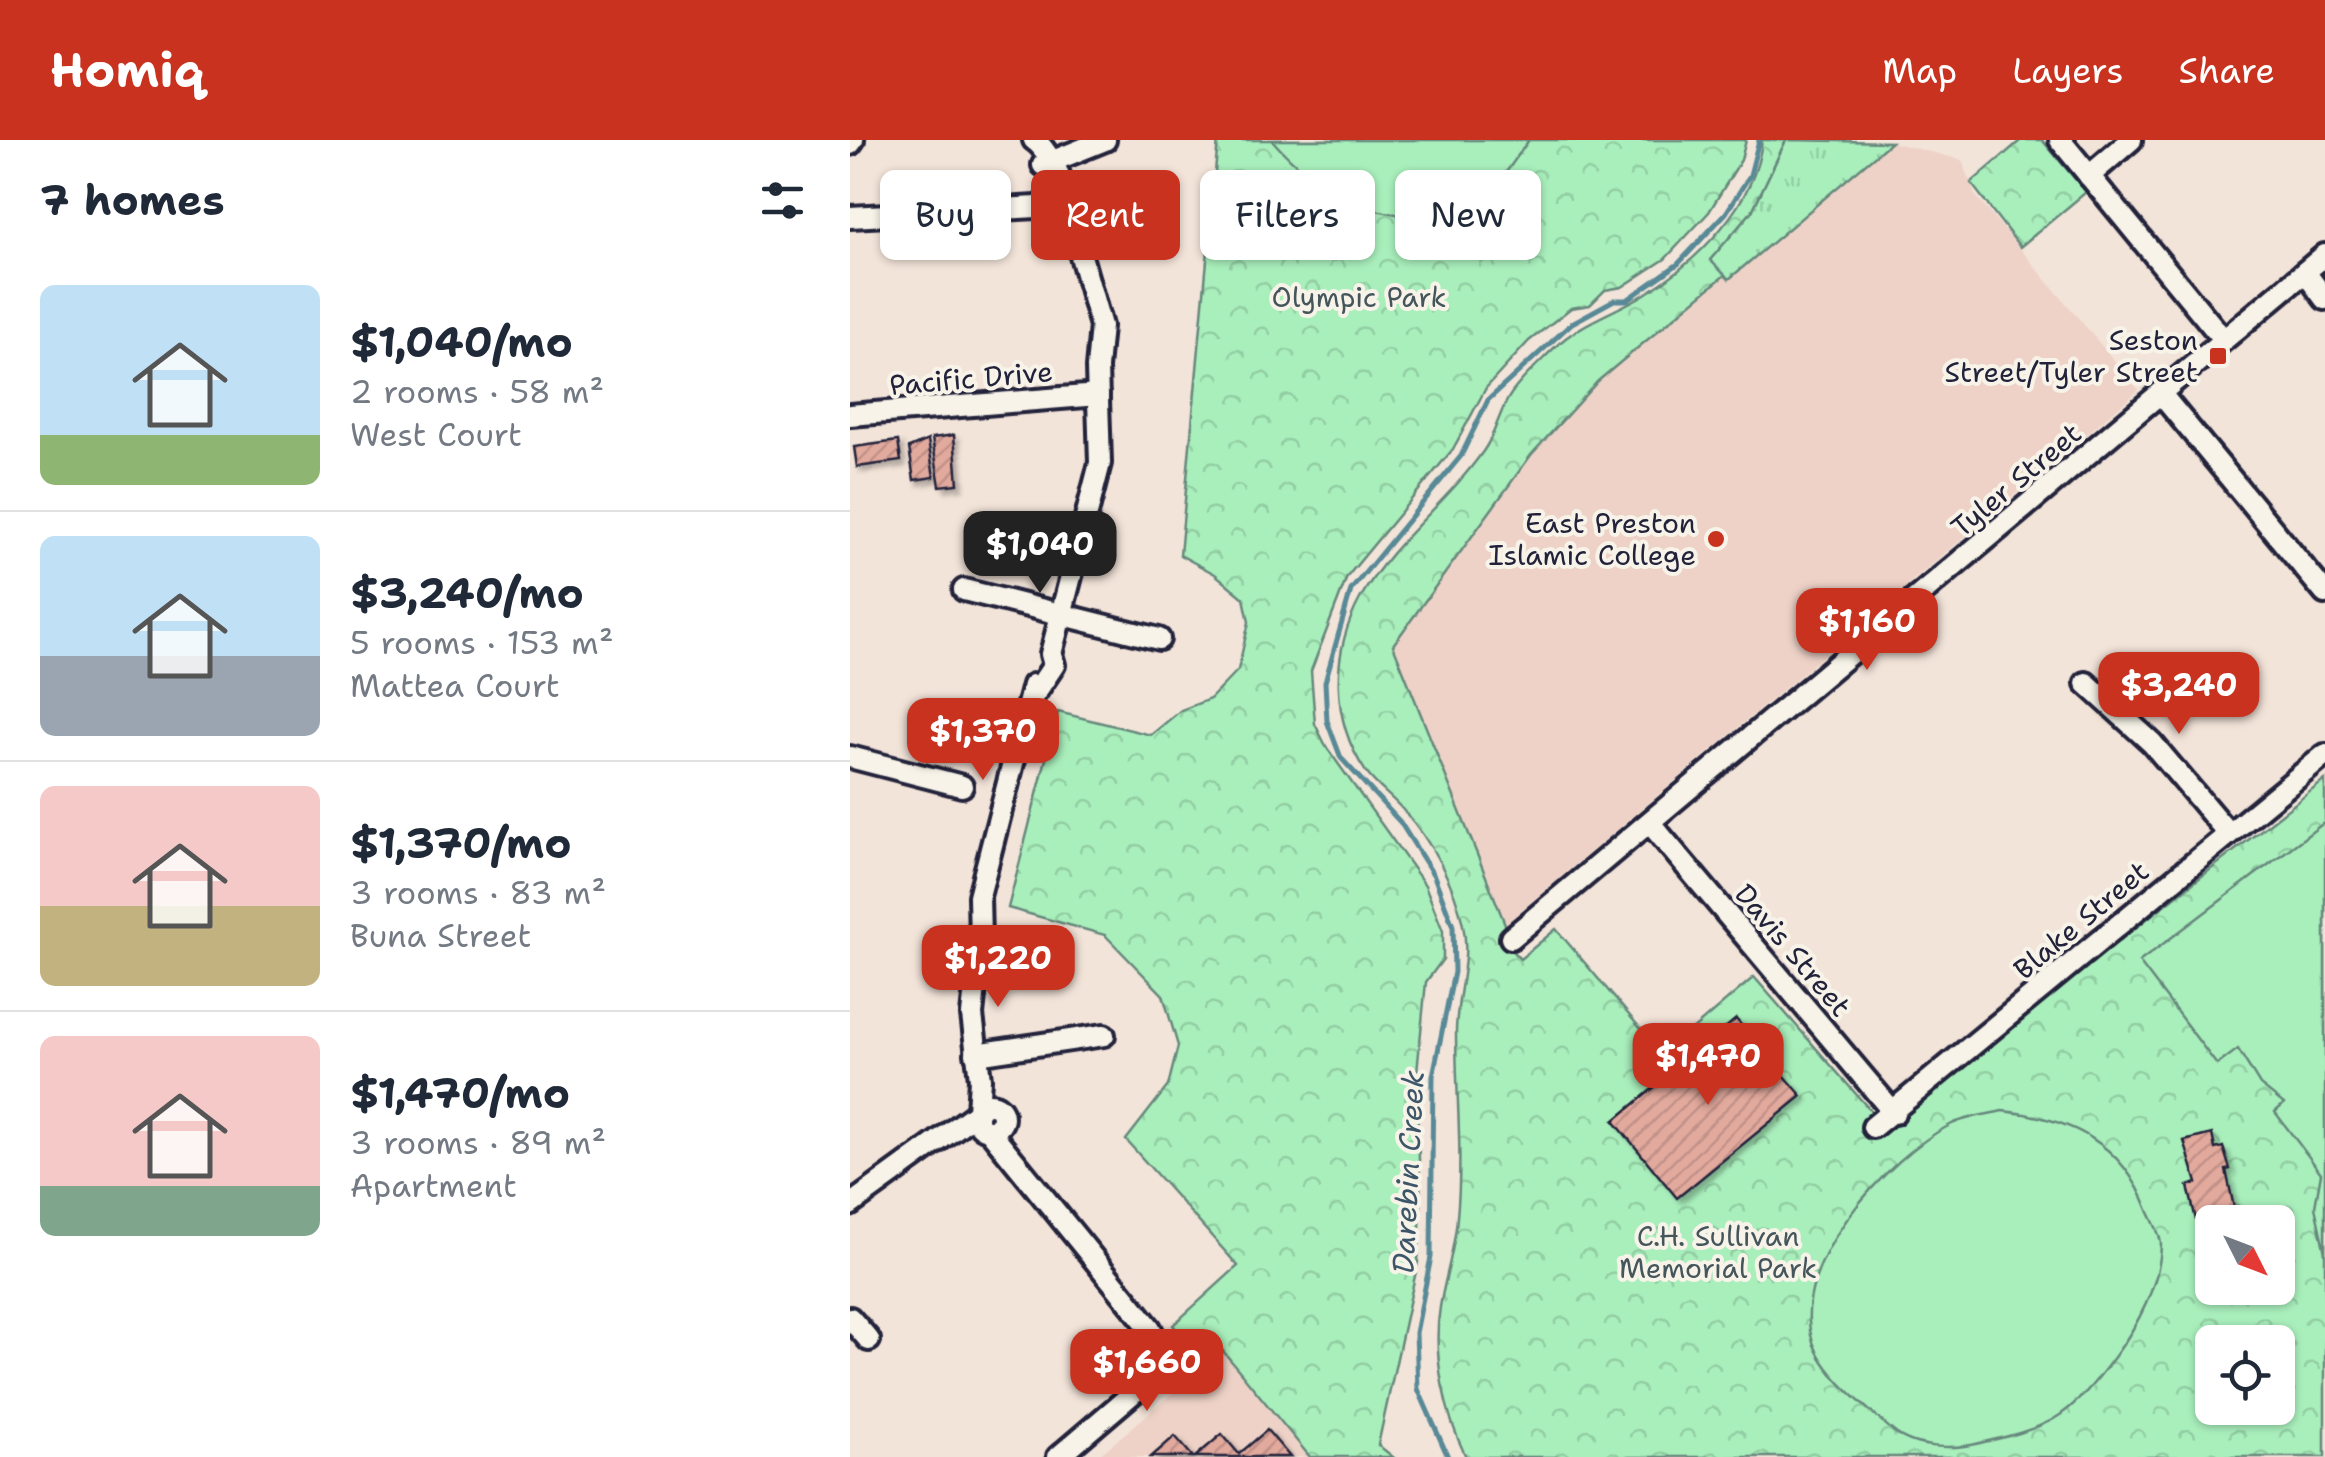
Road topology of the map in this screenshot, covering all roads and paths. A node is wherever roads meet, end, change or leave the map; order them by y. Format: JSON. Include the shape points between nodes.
{"nodes":[{"id":1,"x":1033,"y":140,"type":"edge"},
{"id":2,"x":1104,"y":140,"type":"edge"},
{"id":3,"x":2060,"y":140,"type":"edge"},
{"id":4,"x":2131,"y":140,"type":"edge"},
{"id":5,"x":1046,"y":170,"type":"edge"},
{"id":6,"x":1059,"y":170,"type":"edge"},
{"id":7,"x":2089,"y":176,"type":"junction"},
{"id":8,"x":1031,"y":206,"type":"edge"},
{"id":9,"x":850,"y":217,"type":"edge"},
{"id":10,"x":2325,"y":255,"type":"edge"},
{"id":11,"x":1083,"y":260,"type":"edge"},
{"id":12,"x":2305,"y":272,"type":"junction"},
{"id":13,"x":2325,"y":299,"type":"edge"},
{"id":14,"x":2222,"y":339,"type":"junction"},
{"id":15,"x":2160,"y":394,"type":"junction"},
{"id":16,"x":1098,"y":395,"type":"junction"},
{"id":17,"x":850,"y":416,"type":"edge"},
{"id":18,"x":964,"y":590,"type":"dead end"},
{"id":19,"x":2325,"y":592,"type":"edge"},
{"id":20,"x":1061,"y":614,"type":"junction"},
{"id":21,"x":1160,"y":639,"type":"dead end"},
{"id":22,"x":2086,"y":683,"type":"dead end"},
{"id":23,"x":2325,"y":754,"type":"edge"},
{"id":24,"x":850,"y":757,"type":"edge"},
{"id":25,"x":962,"y":786,"type":"dead end"},
{"id":26,"x":1650,"y":823,"type":"junction"},
{"id":27,"x":2228,"y":834,"type":"junction"},
{"id":28,"x":1511,"y":938,"type":"dead end"},
{"id":29,"x":1104,"y":1035,"type":"dead end"},
{"id":30,"x":976,"y":1054,"type":"junction"},
{"id":31,"x":1894,"y":1113,"type":"junction"},
{"id":32,"x":988,"y":1118,"type":"junction"},
{"id":33,"x":1873,"y":1127,"type":"dead end"},
{"id":34,"x":850,"y":1205,"type":"edge"},
{"id":35,"x":850,"y":1318,"type":"edge"},
{"id":36,"x":868,"y":1340,"type":"dead end"},
{"id":37,"x":1058,"y":1457,"type":"edge"}],
"edges":[{"from":1,"to":5,"type":"street"},
{"from":2,"to":6,"type":"street"},
{"from":3,"to":7,"type":"street"},
{"from":4,"to":7,"type":"street"},
{"from":7,"to":14,"type":"street"},
{"from":8,"to":9,"type":"street"},
{"from":10,"to":12,"type":"street","name":"Tyler Street"},
{"from":11,"to":16,"type":"street","via":[[1100,316]]},
{"from":12,"to":13,"type":"street"},
{"from":12,"to":14,"type":"street","name":"Tyler Street"},
{"from":14,"to":15,"type":"street","name":"Tyler Street"},
{"from":15,"to":19,"type":"street"},
{"from":15,"to":26,"type":"street","name":"Tyler Street"},
{"from":16,"to":17,"type":"street","name":"Pacific Drive"},
{"from":16,"to":20,"type":"street","via":[[1099,474]]},
{"from":18,"to":20,"type":"street"},
{"from":20,"to":21,"type":"street"},
{"from":20,"to":30,"type":"street","via":[[1054,665],[1034,694],[985,886],[990,922],[980,941],[973,997]]},
{"from":22,"to":27,"type":"street","via":[[2152,743]]},
{"from":23,"to":27,"type":"street","name":"Blake Street"},
{"from":24,"to":25,"type":"street"},
{"from":26,"to":28,"type":"street","name":"Tyler Street"},
{"from":26,"to":31,"type":"street","name":"Davis Street"},
{"from":27,"to":31,"type":"street","name":"Blake Street"},
{"from":29,"to":30,"type":"street"},
{"from":30,"to":32,"type":"street"},
{"from":31,"to":33,"type":"street","name":"Blake Street"},
{"from":32,"to":34,"type":"street","via":[[948,1134]]},
{"from":32,"to":37,"type":"street","via":[[1035,1192],[1150,1328],[1164,1357],[1152,1378]]},
{"from":35,"to":36,"type":"street"}]}
